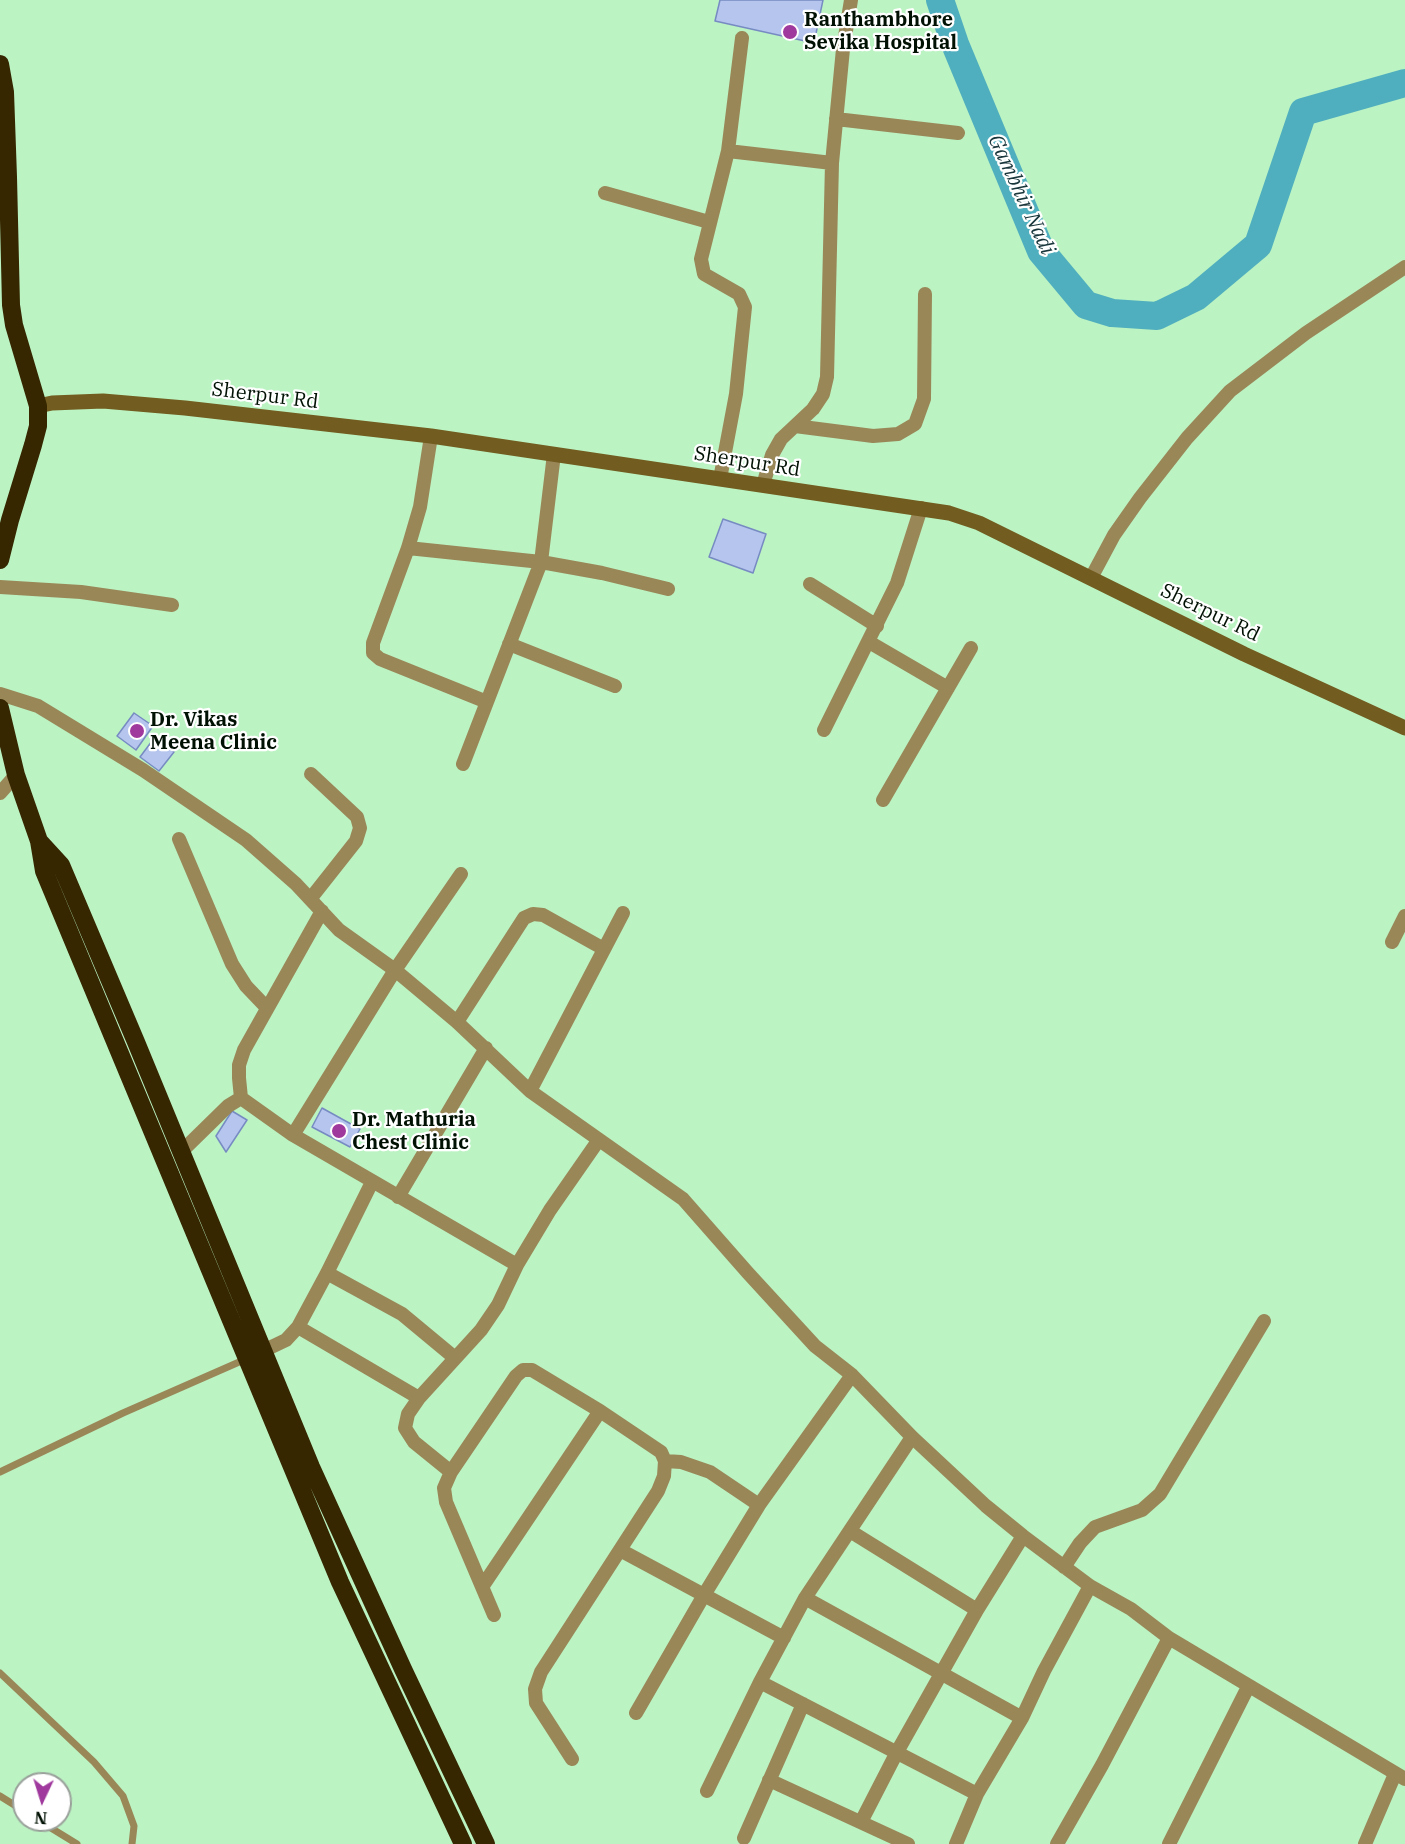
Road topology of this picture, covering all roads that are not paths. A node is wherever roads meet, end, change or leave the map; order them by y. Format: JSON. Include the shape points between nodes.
{"nodes":[{"id":1,"x":851,"y":0,"type":"edge"},
{"id":2,"x":742,"y":38,"type":"dead end"},
{"id":3,"x":0,"y":64,"type":"edge"},
{"id":4,"x":836,"y":119,"type":"junction"},
{"id":5,"x":958,"y":134,"type":"dead end"},
{"id":6,"x":728,"y":151,"type":"junction"},
{"id":7,"x":832,"y":163,"type":"junction"},
{"id":8,"x":606,"y":193,"type":"dead end"},
{"id":9,"x":709,"y":222,"type":"junction"},
{"id":10,"x":1405,"y":267,"type":"edge"},
{"id":11,"x":924,"y":294,"type":"dead end"},
{"id":12,"x":38,"y":406,"type":"junction"},
{"id":13,"x":795,"y":426,"type":"junction"},
{"id":14,"x":431,"y":436,"type":"junction"},
{"id":15,"x":554,"y":454,"type":"junction"},
{"id":16,"x":720,"y":479,"type":"junction"},
{"id":17,"x":763,"y":486,"type":"junction"},
{"id":18,"x":921,"y":508,"type":"junction"},
{"id":19,"x":408,"y":548,"type":"junction"},
{"id":20,"x":0,"y":560,"type":"edge"},
{"id":21,"x":541,"y":562,"type":"junction"},
{"id":22,"x":1091,"y":578,"type":"junction"},
{"id":23,"x":810,"y":584,"type":"dead end"},
{"id":24,"x":0,"y":587,"type":"edge"},
{"id":25,"x":668,"y":588,"type":"dead end"},
{"id":26,"x":172,"y":605,"type":"dead end"},
{"id":27,"x":877,"y":626,"type":"junction"},
{"id":28,"x":869,"y":642,"type":"junction"},
{"id":29,"x":509,"y":644,"type":"junction"},
{"id":30,"x":971,"y":648,"type":"dead end"},
{"id":31,"x":615,"y":686,"type":"dead end"},
{"id":32,"x":948,"y":688,"type":"junction"},
{"id":33,"x":0,"y":694,"type":"edge"},
{"id":34,"x":487,"y":702,"type":"junction"},
{"id":35,"x":0,"y":708,"type":"edge"},
{"id":36,"x":2,"y":727,"type":"edge"},
{"id":37,"x":1405,"y":728,"type":"edge"},
{"id":38,"x":824,"y":730,"type":"dead end"},
{"id":39,"x":463,"y":764,"type":"dead end"},
{"id":40,"x":311,"y":774,"type":"dead end"},
{"id":41,"x":16,"y":775,"type":"junction"},
{"id":42,"x":0,"y":793,"type":"edge"},
{"id":43,"x":883,"y":800,"type":"dead end"},
{"id":44,"x":179,"y":839,"type":"dead end"},
{"id":45,"x":39,"y":841,"type":"junction"},
{"id":46,"x":461,"y":874,"type":"dead end"},
{"id":47,"x":311,"y":898,"type":"junction"},
{"id":48,"x":322,"y":911,"type":"junction"},
{"id":49,"x":623,"y":913,"type":"dead end"},
{"id":50,"x":1405,"y":916,"type":"edge"},
{"id":51,"x":1392,"y":942,"type":"dead end"},
{"id":52,"x":604,"y":949,"type":"junction"},
{"id":53,"x":395,"y":970,"type":"junction"},
{"id":54,"x":267,"y":1008,"type":"junction"},
{"id":55,"x":457,"y":1022,"type":"junction"},
{"id":56,"x":486,"y":1048,"type":"junction"},
{"id":57,"x":530,"y":1091,"type":"junction"},
{"id":58,"x":241,"y":1098,"type":"junction"},
{"id":59,"x":293,"y":1135,"type":"junction"},
{"id":60,"x":598,"y":1141,"type":"junction"},
{"id":61,"x":180,"y":1153,"type":"junction"},
{"id":62,"x":372,"y":1182,"type":"junction"},
{"id":63,"x":398,"y":1197,"type":"junction"},
{"id":64,"x":518,"y":1265,"type":"junction"},
{"id":65,"x":327,"y":1273,"type":"junction"},
{"id":66,"x":1264,"y":1322,"type":"dead end"},
{"id":67,"x":298,"y":1327,"type":"junction"},
{"id":68,"x":263,"y":1351,"type":"junction"},
{"id":69,"x":455,"y":1358,"type":"junction"},
{"id":70,"x":246,"y":1359,"type":"junction"},
{"id":71,"x":852,"y":1375,"type":"junction"},
{"id":72,"x":419,"y":1398,"type":"junction"},
{"id":73,"x":600,"y":1411,"type":"junction"},
{"id":74,"x":912,"y":1437,"type":"junction"},
{"id":75,"x":665,"y":1461,"type":"junction"},
{"id":76,"x":0,"y":1472,"type":"edge"},
{"id":77,"x":451,"y":1472,"type":"junction"},
{"id":78,"x":759,"y":1505,"type":"junction"},
{"id":79,"x":850,"y":1531,"type":"junction"},
{"id":80,"x":1023,"y":1536,"type":"junction"},
{"id":81,"x":620,"y":1550,"type":"junction"},
{"id":82,"x":1065,"y":1567,"type":"junction"},
{"id":83,"x":482,"y":1587,"type":"junction"},
{"id":84,"x":1090,"y":1587,"type":"junction"},
{"id":85,"x":704,"y":1595,"type":"junction"},
{"id":86,"x":805,"y":1598,"type":"junction"},
{"id":87,"x":977,"y":1610,"type":"junction"},
{"id":88,"x":494,"y":1615,"type":"dead end"},
{"id":89,"x":784,"y":1638,"type":"junction"},
{"id":90,"x":1169,"y":1638,"type":"junction"},
{"id":91,"x":0,"y":1673,"type":"edge"},
{"id":92,"x":941,"y":1674,"type":"junction"},
{"id":93,"x":760,"y":1682,"type":"junction"},
{"id":94,"x":1248,"y":1687,"type":"junction"},
{"id":95,"x":803,"y":1704,"type":"junction"},
{"id":96,"x":636,"y":1713,"type":"dead end"},
{"id":97,"x":1022,"y":1718,"type":"junction"},
{"id":98,"x":897,"y":1752,"type":"junction"},
{"id":99,"x":572,"y":1759,"type":"dead end"},
{"id":100,"x":1400,"y":1776,"type":"edge"},
{"id":101,"x":769,"y":1780,"type":"junction"},
{"id":102,"x":707,"y":1791,"type":"dead end"},
{"id":103,"x":977,"y":1794,"type":"junction"},
{"id":104,"x":861,"y":1822,"type":"junction"},
{"id":105,"x":58,"y":1832,"type":"edge"},
{"id":106,"x":744,"y":1838,"type":"dead end"},
{"id":107,"x":77,"y":1844,"type":"edge"},
{"id":108,"x":132,"y":1844,"type":"edge"},
{"id":109,"x":463,"y":1844,"type":"edge"},
{"id":110,"x":486,"y":1844,"type":"edge"},
{"id":111,"x":908,"y":1844,"type":"edge"},
{"id":112,"x":956,"y":1844,"type":"edge"},
{"id":113,"x":1057,"y":1844,"type":"edge"},
{"id":114,"x":1169,"y":1844,"type":"edge"},
{"id":115,"x":1365,"y":1844,"type":"edge"}],
"edges":[{"from":1,"to":4,"type":"street"},
{"from":2,"to":6,"type":"street"},
{"from":3,"to":12,"type":"highway","via":[[9,177],[11,305]]},
{"from":4,"to":5,"type":"street"},
{"from":4,"to":7,"type":"street"},
{"from":6,"to":7,"type":"street"},
{"from":6,"to":9,"type":"street"},
{"from":7,"to":13,"type":"street","via":[[827,377],[823,394]]},
{"from":8,"to":9,"type":"street"},
{"from":9,"to":16,"type":"street","via":[[701,259],[704,274],[739,294],[745,307],[736,394]]},
{"from":10,"to":22,"type":"street","via":[[1306,333],[1230,391],[1140,498]]},
{"from":11,"to":13,"type":"street","via":[[924,399],[915,424],[898,434],[873,436]]},
{"from":12,"to":14,"type":"street","name":"Sherpur Rd","via":[[103,400]]},
{"from":12,"to":20,"type":"highway","via":[[38,426]]},
{"from":13,"to":17,"type":"street","via":[[772,455]]},
{"from":14,"to":15,"type":"street","name":"Sherpur Rd"},
{"from":14,"to":19,"type":"street","via":[[420,507]]},
{"from":15,"to":16,"type":"street","name":"Sherpur Rd"},
{"from":15,"to":21,"type":"street"},
{"from":16,"to":17,"type":"street","name":"Sherpur Rd"},
{"from":17,"to":18,"type":"street","name":"Sherpur Rd"},
{"from":18,"to":22,"type":"street","name":"Sherpur Rd","via":[[979,523]]},
{"from":18,"to":27,"type":"street","via":[[897,583]]},
{"from":19,"to":21,"type":"street"},
{"from":19,"to":34,"type":"street","via":[[373,643],[373,653]]},
{"from":21,"to":25,"type":"street"},
{"from":21,"to":29,"type":"street"},
{"from":22,"to":37,"type":"street","name":"Sherpur Rd"},
{"from":23,"to":27,"type":"street"},
{"from":24,"to":26,"type":"street","via":[[81,592]]},
{"from":27,"to":28,"type":"street"},
{"from":28,"to":32,"type":"street"},
{"from":28,"to":38,"type":"street"},
{"from":29,"to":31,"type":"street"},
{"from":29,"to":34,"type":"street"},
{"from":30,"to":32,"type":"street"},
{"from":32,"to":43,"type":"street"},
{"from":33,"to":47,"type":"street","via":[[38,706],[143,770],[246,840]]},
{"from":34,"to":39,"type":"street"},
{"from":35,"to":36,"type":"highway"},
{"from":36,"to":41,"type":"highway"},
{"from":40,"to":47,"type":"street","via":[[357,817],[360,828],[356,841]]},
{"from":41,"to":42,"type":"street"},
{"from":41,"to":45,"type":"highway"},
{"from":44,"to":54,"type":"street","via":[[232,964]]},
{"from":45,"to":61,"type":"highway","via":[[61,866]]},
{"from":45,"to":70,"type":"highway","via":[[44,871]]},
{"from":46,"to":53,"type":"street"},
{"from":47,"to":48,"type":"street"},
{"from":48,"to":53,"type":"street","via":[[339,930]]},
{"from":48,"to":54,"type":"street"},
{"from":49,"to":52,"type":"street"},
{"from":50,"to":51,"type":"street"},
{"from":52,"to":55,"type":"street","via":[[543,915],[524,918]]},
{"from":52,"to":57,"type":"street"},
{"from":53,"to":55,"type":"street"},
{"from":53,"to":59,"type":"street"},
{"from":54,"to":58,"type":"street","via":[[239,1065]]},
{"from":55,"to":56,"type":"street"},
{"from":56,"to":57,"type":"street"},
{"from":56,"to":63,"type":"street"},
{"from":57,"to":60,"type":"street"},
{"from":58,"to":59,"type":"street"},
{"from":58,"to":61,"type":"street"},
{"from":59,"to":62,"type":"street"},
{"from":60,"to":64,"type":"street"},
{"from":60,"to":71,"type":"street","via":[[683,1199],[815,1346]]},
{"from":61,"to":68,"type":"highway"},
{"from":62,"to":63,"type":"street"},
{"from":62,"to":65,"type":"street"},
{"from":63,"to":64,"type":"street"},
{"from":64,"to":69,"type":"street","via":[[498,1305]]},
{"from":65,"to":67,"type":"street"},
{"from":65,"to":69,"type":"street","via":[[402,1314]]},
{"from":66,"to":82,"type":"street","via":[[1161,1494],[1142,1510],[1095,1527]]},
{"from":67,"to":68,"type":"street","via":[[286,1340]]},
{"from":67,"to":72,"type":"street"},
{"from":68,"to":110,"type":"highway","via":[[347,1548]]},
{"from":69,"to":72,"type":"street"},
{"from":70,"to":76,"type":"lane"},
{"from":70,"to":109,"type":"highway","via":[[340,1582]]},
{"from":71,"to":74,"type":"street"},
{"from":71,"to":78,"type":"street"},
{"from":72,"to":77,"type":"street","via":[[408,1414],[405,1428],[414,1442]]},
{"from":73,"to":75,"type":"street","via":[[661,1452]]},
{"from":73,"to":77,"type":"street","via":[[532,1370],[523,1370]]},
{"from":73,"to":83,"type":"street"},
{"from":74,"to":79,"type":"street"},
{"from":74,"to":80,"type":"street"},
{"from":75,"to":78,"type":"street","via":[[681,1461],[710,1472]]},
{"from":75,"to":81,"type":"street","via":[[658,1491]]},
{"from":77,"to":83,"type":"street","via":[[444,1488],[446,1502]]},
{"from":78,"to":85,"type":"street"},
{"from":79,"to":86,"type":"street"},
{"from":79,"to":87,"type":"street"},
{"from":80,"to":82,"type":"street"},
{"from":80,"to":87,"type":"street"},
{"from":81,"to":85,"type":"street"},
{"from":81,"to":99,"type":"street","via":[[541,1672],[535,1689],[536,1703]]},
{"from":82,"to":84,"type":"street"},
{"from":83,"to":88,"type":"street"},
{"from":84,"to":90,"type":"street","via":[[1131,1609]]},
{"from":84,"to":97,"type":"street"},
{"from":85,"to":89,"type":"street"},
{"from":85,"to":96,"type":"street"},
{"from":86,"to":89,"type":"street"},
{"from":86,"to":92,"type":"street"},
{"from":87,"to":92,"type":"street"},
{"from":89,"to":93,"type":"street"},
{"from":90,"to":94,"type":"street"},
{"from":90,"to":113,"type":"street"},
{"from":91,"to":108,"type":"lane","via":[[94,1762],[123,1796],[134,1826]]},
{"from":92,"to":97,"type":"street"},
{"from":92,"to":98,"type":"street"},
{"from":93,"to":95,"type":"street"},
{"from":93,"to":102,"type":"street"},
{"from":94,"to":100,"type":"street"},
{"from":94,"to":114,"type":"street"},
{"from":95,"to":98,"type":"street"},
{"from":95,"to":101,"type":"street"},
{"from":97,"to":103,"type":"street"},
{"from":98,"to":103,"type":"street"},
{"from":98,"to":104,"type":"street"},
{"from":100,"to":115,"type":"street"},
{"from":101,"to":104,"type":"street"},
{"from":101,"to":106,"type":"street"},
{"from":103,"to":112,"type":"street"},
{"from":104,"to":111,"type":"street"},
{"from":105,"to":107,"type":"lane"}]}
